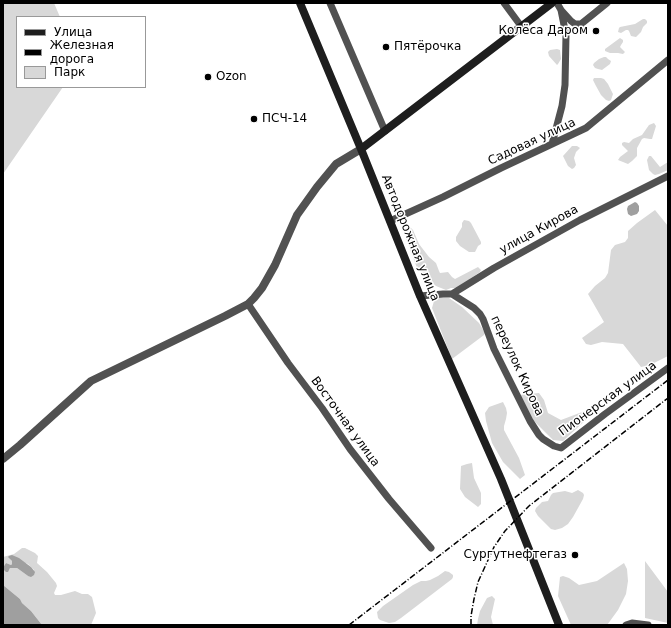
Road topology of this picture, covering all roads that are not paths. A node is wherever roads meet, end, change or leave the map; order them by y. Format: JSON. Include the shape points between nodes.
{"nodes":[{"id":1,"x":300,"y":3,"type":"edge"},
{"id":2,"x":330,"y":3,"type":"edge"},
{"id":3,"x":504,"y":3,"type":"edge"},
{"id":4,"x":552,"y":3,"type":"edge"},
{"id":5,"x":557,"y":3,"type":"edge"},
{"id":6,"x":607,"y":3,"type":"edge"},
{"id":7,"x":561,"y":10,"type":"junction"},
{"id":8,"x":522,"y":26,"type":"junction"},
{"id":9,"x":668,"y":60,"type":"edge"},
{"id":10,"x":385,"y":131,"type":"junction"},
{"id":11,"x":552,"y":144,"type":"junction"},
{"id":12,"x":362,"y":148,"type":"junction"},
{"id":13,"x":668,"y":176,"type":"edge"},
{"id":14,"x":390,"y":221,"type":"junction"},
{"id":15,"x":452,"y":294,"type":"junction"},
{"id":16,"x":420,"y":296,"type":"junction"},
{"id":17,"x":248,"y":304,"type":"junction"},
{"id":18,"x":668,"y":368,"type":"edge"},
{"id":19,"x":561,"y":448,"type":"joint"},
{"id":20,"x":3,"y":459,"type":"edge"},
{"id":21,"x":431,"y":548,"type":"dead end"},
{"id":22,"x":559,"y":625,"type":"edge"},
{"id":23,"x":626,"y":625,"type":"edge"},
{"id":24,"x":648,"y":625,"type":"edge"}],
"edges":[{"from":1,"to":12,"type":"main road","name":"Автодорожная улица"},
{"from":2,"to":10,"type":"street"},
{"from":3,"to":8,"type":"street"},
{"from":4,"to":8,"type":"main road"},
{"from":5,"to":7,"type":"street"},
{"from":6,"to":7,"type":"street","via":[[581,24],[570,21]]},
{"from":7,"to":11,"type":"street","via":[[566,35],[565,85]]},
{"from":8,"to":10,"type":"main road"},
{"from":9,"to":11,"type":"street","name":"Садовая улица","via":[[586,128]]},
{"from":10,"to":12,"type":"main road"},
{"from":11,"to":14,"type":"street","name":"Садовая улица"},
{"from":12,"to":14,"type":"main road","name":"Автодорожная улица"},
{"from":12,"to":17,"type":"street","via":[[336,164],[317,187],[297,215],[262,288]]},
{"from":13,"to":15,"type":"street","name":"улица Кирова","via":[[580,220]]},
{"from":14,"to":16,"type":"main road","name":"Автодорожная улица"},
{"from":15,"to":16,"type":"street","name":"улица Кирова"},
{"from":15,"to":19,"type":"street","name":"переулок Кирова","via":[[480,314],[496,354],[533,426],[543,440]]},
{"from":16,"to":22,"type":"main road","name":"Автодорожная улица","via":[[525,539]]},
{"from":17,"to":20,"type":"street","via":[[91,381]]},
{"from":17,"to":21,"type":"street","name":"Восточная улица","via":[[350,449]]},
{"from":18,"to":19,"type":"street","name":"Пионерская улица"},
{"from":23,"to":24,"type":"street"}]}
